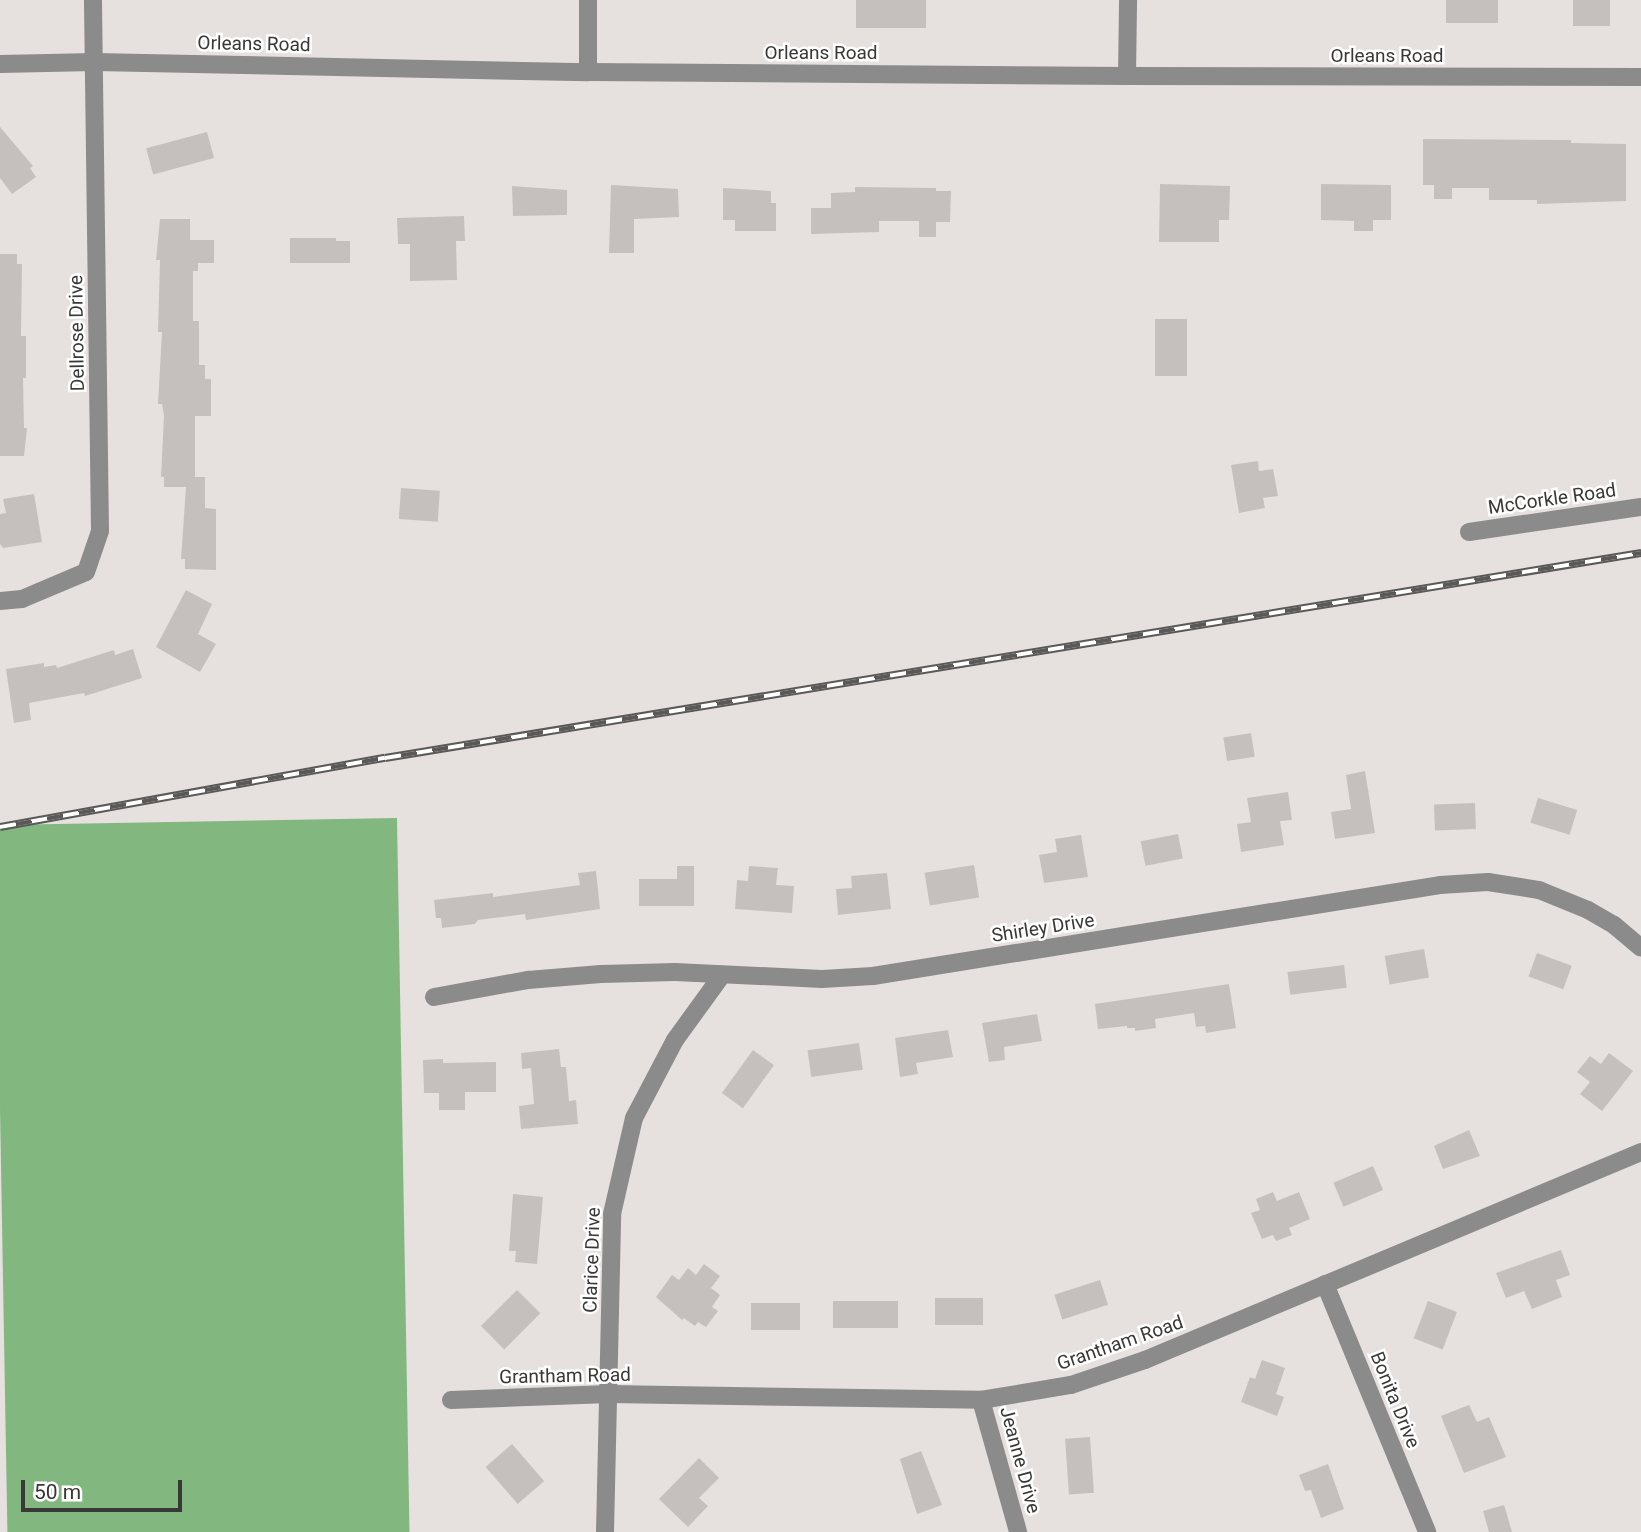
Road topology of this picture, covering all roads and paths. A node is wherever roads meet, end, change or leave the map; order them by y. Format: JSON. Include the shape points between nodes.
{"nodes":[{"id":1,"x":93,"y":0,"type":"edge"},
{"id":2,"x":588,"y":0,"type":"edge"},
{"id":3,"x":1128,"y":0,"type":"edge"},
{"id":4,"x":95,"y":62,"type":"junction"},
{"id":5,"x":0,"y":64,"type":"edge"},
{"id":6,"x":588,"y":72,"type":"junction"},
{"id":7,"x":1128,"y":76,"type":"junction"},
{"id":8,"x":1641,"y":77,"type":"edge"},
{"id":9,"x":1641,"y":507,"type":"edge"},
{"id":10,"x":1469,"y":532,"type":"dead end"},
{"id":11,"x":0,"y":601,"type":"edge"},
{"id":12,"x":1641,"y":948,"type":"edge"},
{"id":13,"x":722,"y":975,"type":"junction"},
{"id":14,"x":433,"y":997,"type":"dead end"},
{"id":15,"x":1641,"y":1152,"type":"edge"},
{"id":16,"x":1325,"y":1284,"type":"junction"},
{"id":17,"x":609,"y":1394,"type":"junction"},
{"id":18,"x":451,"y":1400,"type":"dead end"},
{"id":19,"x":981,"y":1400,"type":"junction"},
{"id":20,"x":605,"y":1532,"type":"edge"},
{"id":21,"x":1018,"y":1532,"type":"edge"},
{"id":22,"x":1427,"y":1532,"type":"edge"}],
"edges":[{"from":1,"to":4,"type":"street","name":"Dellrose Drive"},
{"from":2,"to":6,"type":"street"},
{"from":3,"to":7,"type":"street"},
{"from":4,"to":5,"type":"street","name":"Orleans Road"},
{"from":4,"to":6,"type":"street","name":"Orleans Road"},
{"from":4,"to":11,"type":"street","name":"Dellrose Drive","via":[[100,531],[86,572],[22,599]]},
{"from":6,"to":7,"type":"street","name":"Orleans Road"},
{"from":7,"to":8,"type":"street","name":"Orleans Road"},
{"from":9,"to":10,"type":"street","name":"McCorkle Road"},
{"from":12,"to":13,"type":"street","name":"Shirley Drive","via":[[1588,911],[1539,890],[1488,882],[1440,885],[900,973],[822,979]]},
{"from":13,"to":14,"type":"street","name":"Shirley Drive","via":[[601,974],[528,980]]},
{"from":13,"to":17,"type":"street","name":"Clarice Drive","via":[[675,1040],[634,1118],[612,1214]]},
{"from":15,"to":16,"type":"street","name":"Grantham Road"},
{"from":16,"to":19,"type":"street","name":"Grantham Road","via":[[1145,1360],[1071,1385]]},
{"from":16,"to":22,"type":"street","name":"Bonita Drive"},
{"from":17,"to":18,"type":"street","name":"Grantham Road"},
{"from":17,"to":19,"type":"street","name":"Grantham Road"},
{"from":17,"to":20,"type":"street","name":"Clarice Drive"},
{"from":19,"to":21,"type":"street","name":"Jeanne Drive"}]}
